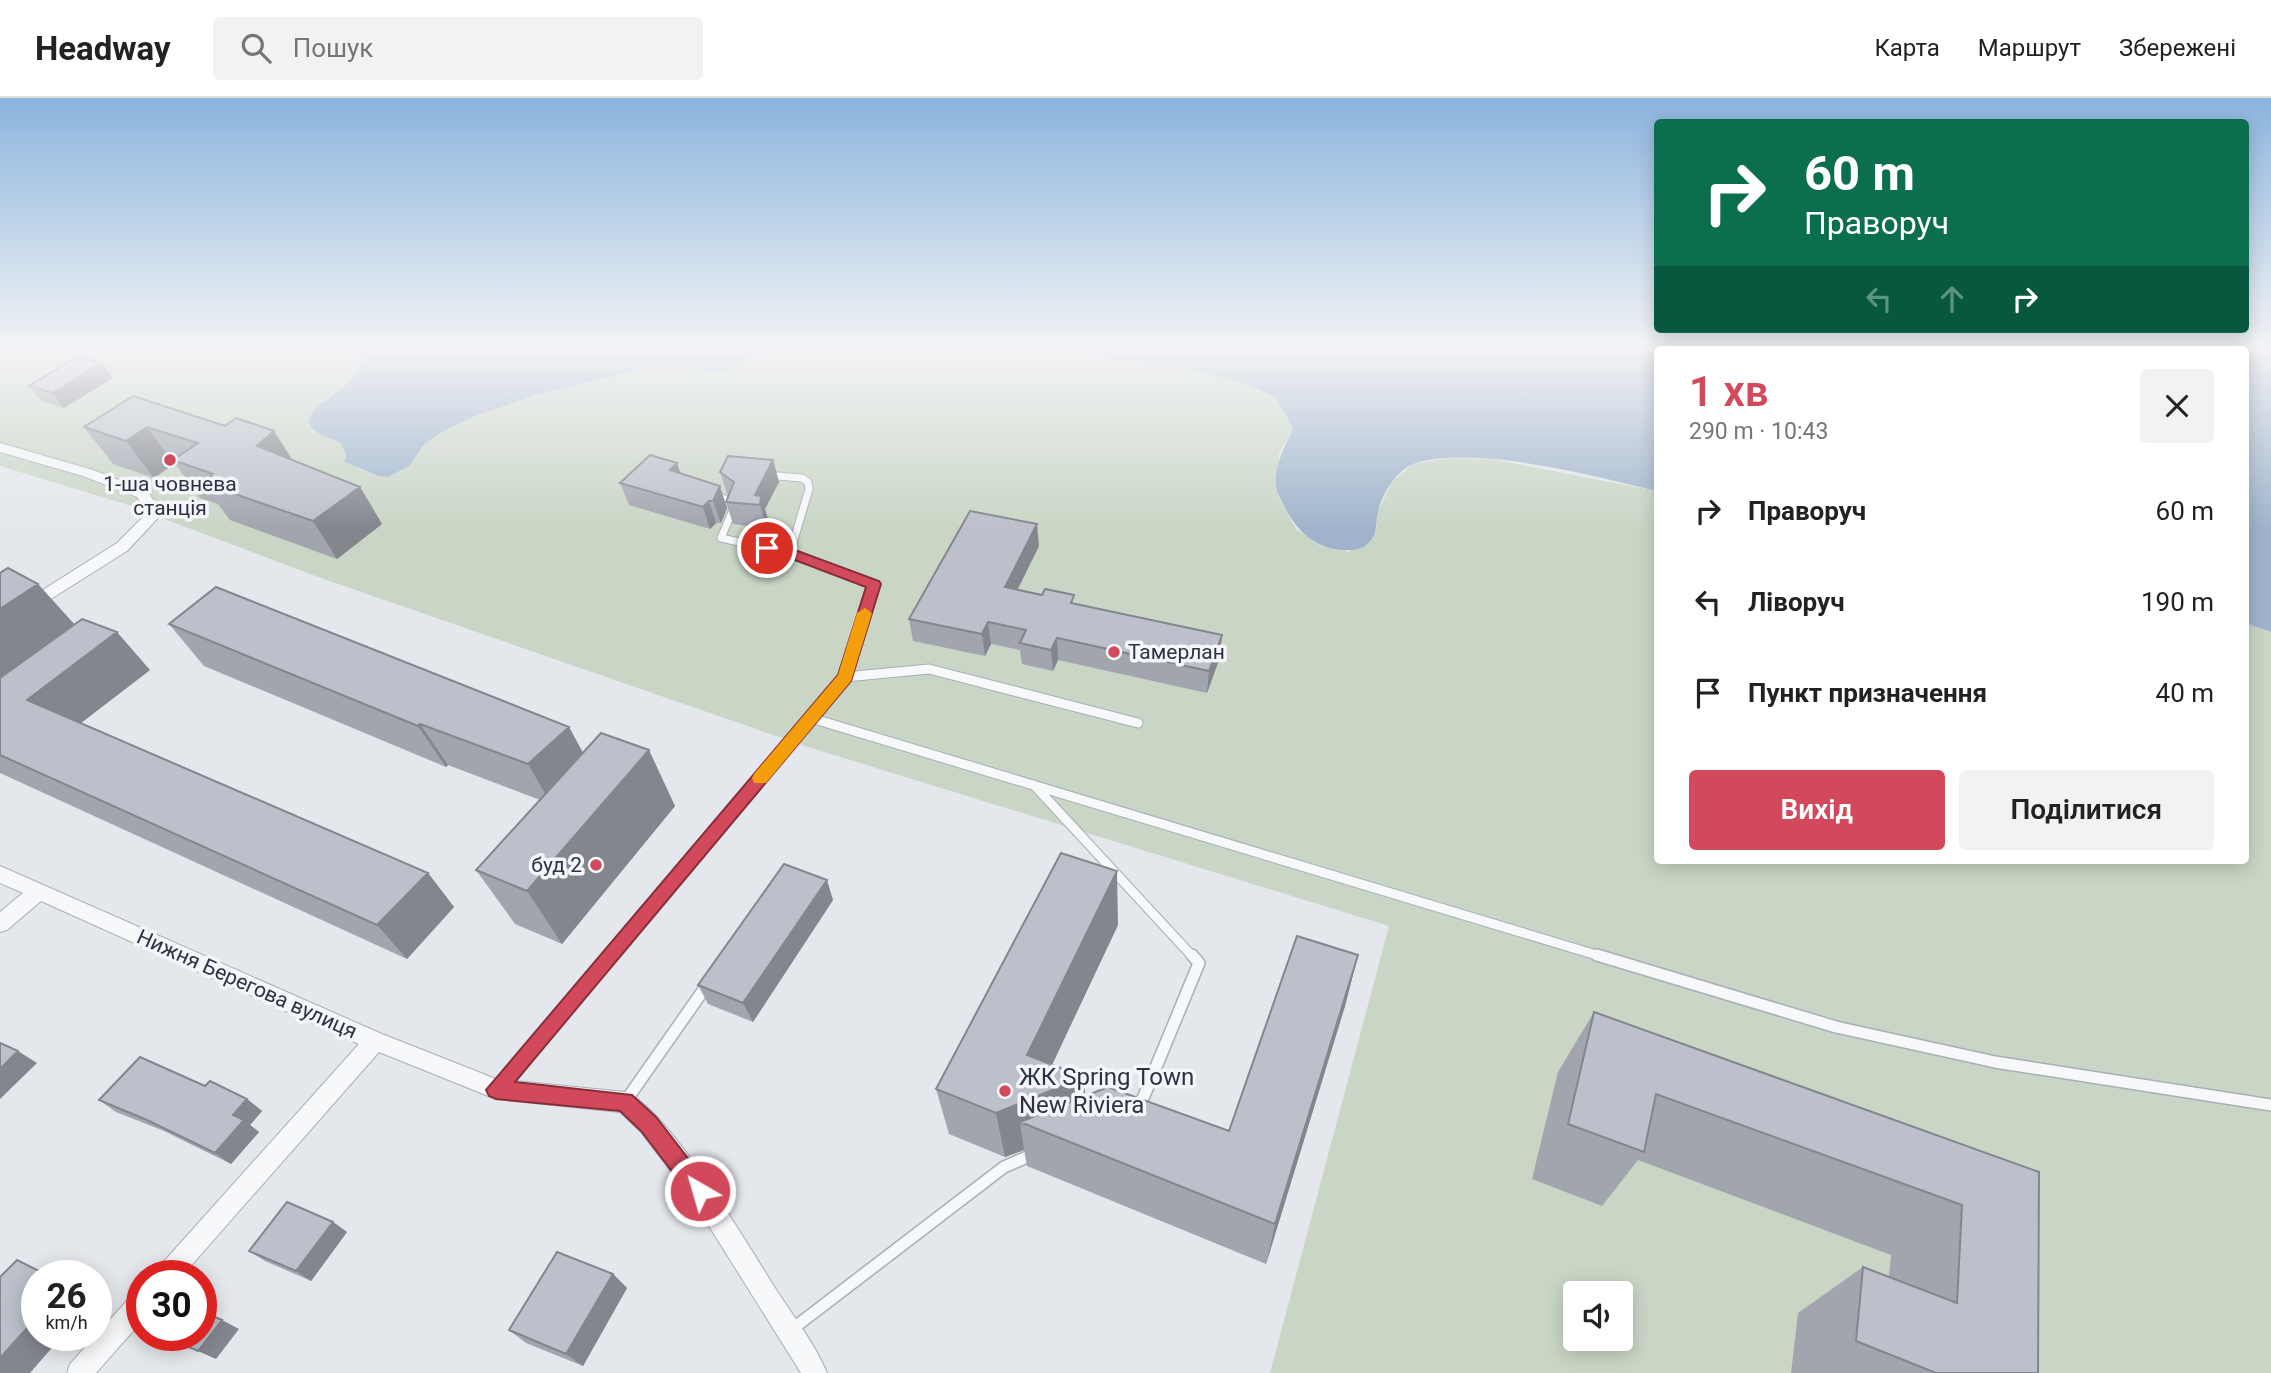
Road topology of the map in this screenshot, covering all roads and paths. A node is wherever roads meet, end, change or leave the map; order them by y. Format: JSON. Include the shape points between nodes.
{"nodes":[{"id":1,"x":0,"y":447,"type":"edge"},
{"id":2,"x":759,"y":474,"type":"edge"},
{"id":3,"x":703,"y":488,"type":"edge"},
{"id":4,"x":790,"y":553,"type":"junction"},
{"id":5,"x":0,"y":625,"type":"edge"},
{"id":6,"x":845,"y":677,"type":"junction"},
{"id":7,"x":811,"y":718,"type":"junction"},
{"id":8,"x":1138,"y":723,"type":"dead end"},
{"id":9,"x":1032,"y":784,"type":"junction"},
{"id":10,"x":0,"y":874,"type":"edge"},
{"id":11,"x":39,"y":891,"type":"junction"},
{"id":12,"x":0,"y":924,"type":"edge"},
{"id":13,"x":710,"y":980,"type":"edge"},
{"id":14,"x":375,"y":1041,"type":"junction"},
{"id":15,"x":496,"y":1090,"type":"junction"},
{"id":16,"x":625,"y":1102,"type":"junction"},
{"id":17,"x":2271,"y":1105,"type":"edge"},
{"id":18,"x":1125,"y":1117,"type":"edge"},
{"id":19,"x":1040,"y":1152,"type":"edge"},
{"id":20,"x":180,"y":1260,"type":"edge"},
{"id":21,"x":126,"y":1321,"type":"edge"},
{"id":22,"x":789,"y":1332,"type":"junction"},
{"id":23,"x":79,"y":1373,"type":"edge"},
{"id":24,"x":815,"y":1373,"type":"edge"}],
"edges":[{"from":1,"to":5,"type":"street","via":[[142,494],[151,517],[122,547]]},
{"from":2,"to":4,"type":"lane","via":[[808,482]]},
{"from":3,"to":4,"type":"lane","via":[[735,505],[721,538]]},
{"from":4,"to":6,"type":"lane","via":[[874,584]]},
{"from":6,"to":7,"type":"lane"},
{"from":6,"to":8,"type":"lane","via":[[929,669]]},
{"from":7,"to":9,"type":"lane"},
{"from":7,"to":15,"type":"lane"},
{"from":9,"to":17,"type":"lane","via":[[1836,1027],[1995,1062]]},
{"from":9,"to":18,"type":"lane","via":[[1199,963],[1137,1112]]},
{"from":10,"to":11,"type":"street","name":"Нижня Берегова вулиця"},
{"from":11,"to":12,"type":"street"},
{"from":11,"to":14,"type":"street","name":"Нижня Берегова вулиця"},
{"from":13,"to":16,"type":"lane"},
{"from":14,"to":15,"type":"street","name":"Нижня Берегова вулиця"},
{"from":14,"to":20,"type":"street"},
{"from":15,"to":16,"type":"street","name":"Нижня Берегова вулиця"},
{"from":16,"to":22,"type":"street","via":[[649,1124],[700,1191]]},
{"from":19,"to":22,"type":"lane","via":[[1003,1167]]},
{"from":21,"to":23,"type":"street"},
{"from":22,"to":24,"type":"street"}]}
